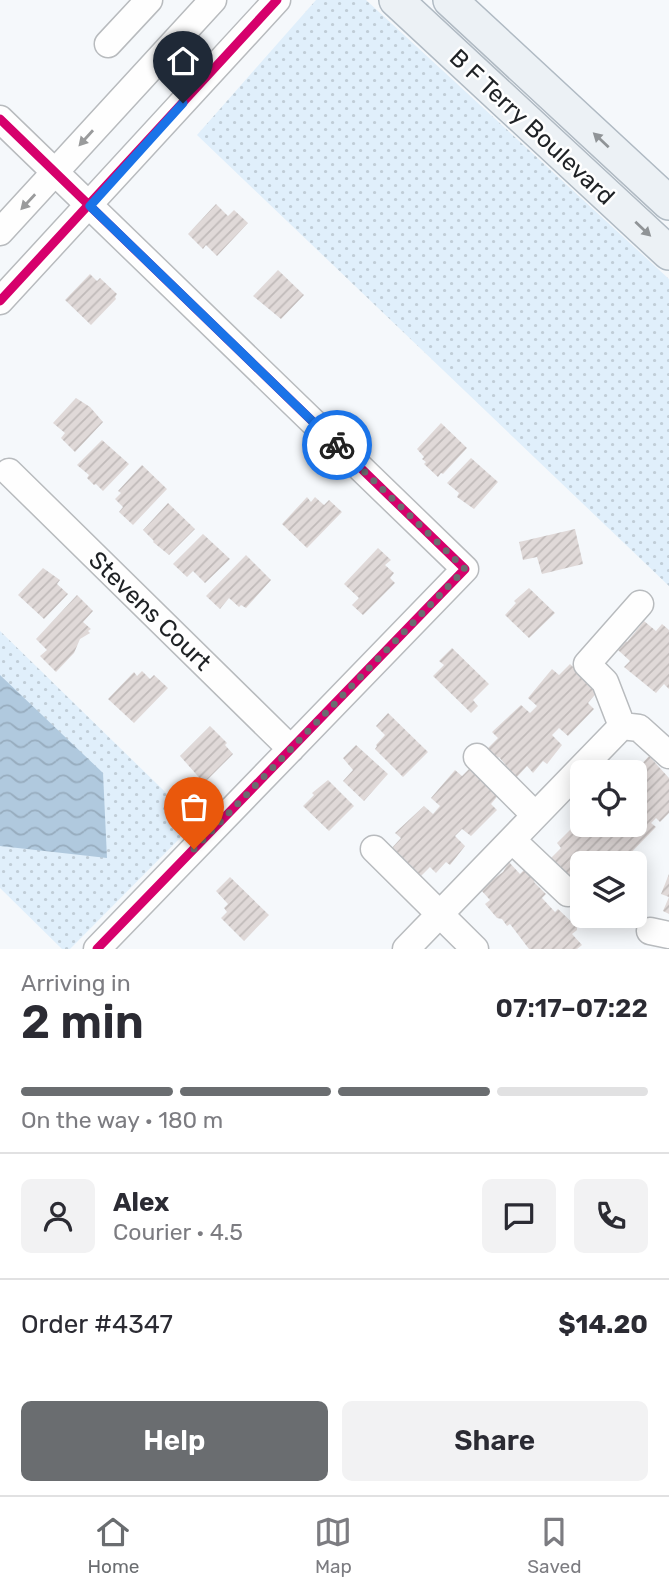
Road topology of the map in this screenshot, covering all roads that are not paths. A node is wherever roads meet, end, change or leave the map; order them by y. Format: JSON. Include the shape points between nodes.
{"nodes":[{"id":1,"x":149,"y":0,"type":"edge"},
{"id":2,"x":277,"y":0,"type":"edge"},
{"id":3,"x":396,"y":0,"type":"edge"},
{"id":4,"x":450,"y":0,"type":"edge"},
{"id":5,"x":204,"y":3,"type":"edge"},
{"id":6,"x":108,"y":44,"type":"dead end"},
{"id":7,"x":0,"y":119,"type":"edge"},
{"id":8,"x":55,"y":172,"type":"junction"},
{"id":9,"x":669,"y":203,"type":"edge"},
{"id":10,"x":90,"y":206,"type":"junction"},
{"id":11,"x":0,"y":232,"type":"edge"},
{"id":12,"x":669,"y":253,"type":"edge"},
{"id":13,"x":0,"y":301,"type":"edge"},
{"id":14,"x":9,"y":472,"type":"dead end"},
{"id":15,"x":640,"y":604,"type":"dead end"},
{"id":16,"x":622,"y":726,"type":"junction"},
{"id":17,"x":291,"y":749,"type":"junction"},
{"id":18,"x":669,"y":755,"type":"edge"},
{"id":19,"x":477,"y":757,"type":"dead end"},
{"id":20,"x":535,"y":815,"type":"junction"},
{"id":21,"x":512,"y":839,"type":"junction"},
{"id":22,"x":374,"y":849,"type":"dead end"},
{"id":23,"x":568,"y":893,"type":"dead end"},
{"id":24,"x":439,"y":914,"type":"junction"},
{"id":25,"x":97,"y":949,"type":"edge"},
{"id":26,"x":405,"y":949,"type":"edge"},
{"id":27,"x":475,"y":949,"type":"edge"}],
"edges":[{"from":1,"to":6,"type":"street"},
{"from":2,"to":10,"type":"street"},
{"from":3,"to":12,"type":"main road","name":"B F Terry Boulevard","one_way":true},
{"from":9,"to":4,"type":"main road","name":"B F Terry Boulevard","one_way":true},
{"from":5,"to":8,"type":"street","one_way":true},
{"from":7,"to":8,"type":"street"},
{"from":8,"to":10,"type":"street"},
{"from":8,"to":11,"type":"street","one_way":true},
{"from":10,"to":13,"type":"street"},
{"from":10,"to":17,"type":"street","via":[[465,569]]},
{"from":14,"to":17,"type":"street","name":"Stevens Court"},
{"from":15,"to":16,"type":"street","via":[[587,664],[605,682]]},
{"from":16,"to":18,"type":"street","via":[[639,728]]},
{"from":16,"to":20,"type":"street"},
{"from":17,"to":25,"type":"street"},
{"from":19,"to":20,"type":"street"},
{"from":20,"to":21,"type":"street"},
{"from":21,"to":23,"type":"street"},
{"from":21,"to":24,"type":"street"},
{"from":22,"to":24,"type":"street"},
{"from":24,"to":26,"type":"street"},
{"from":24,"to":27,"type":"street"}]}
